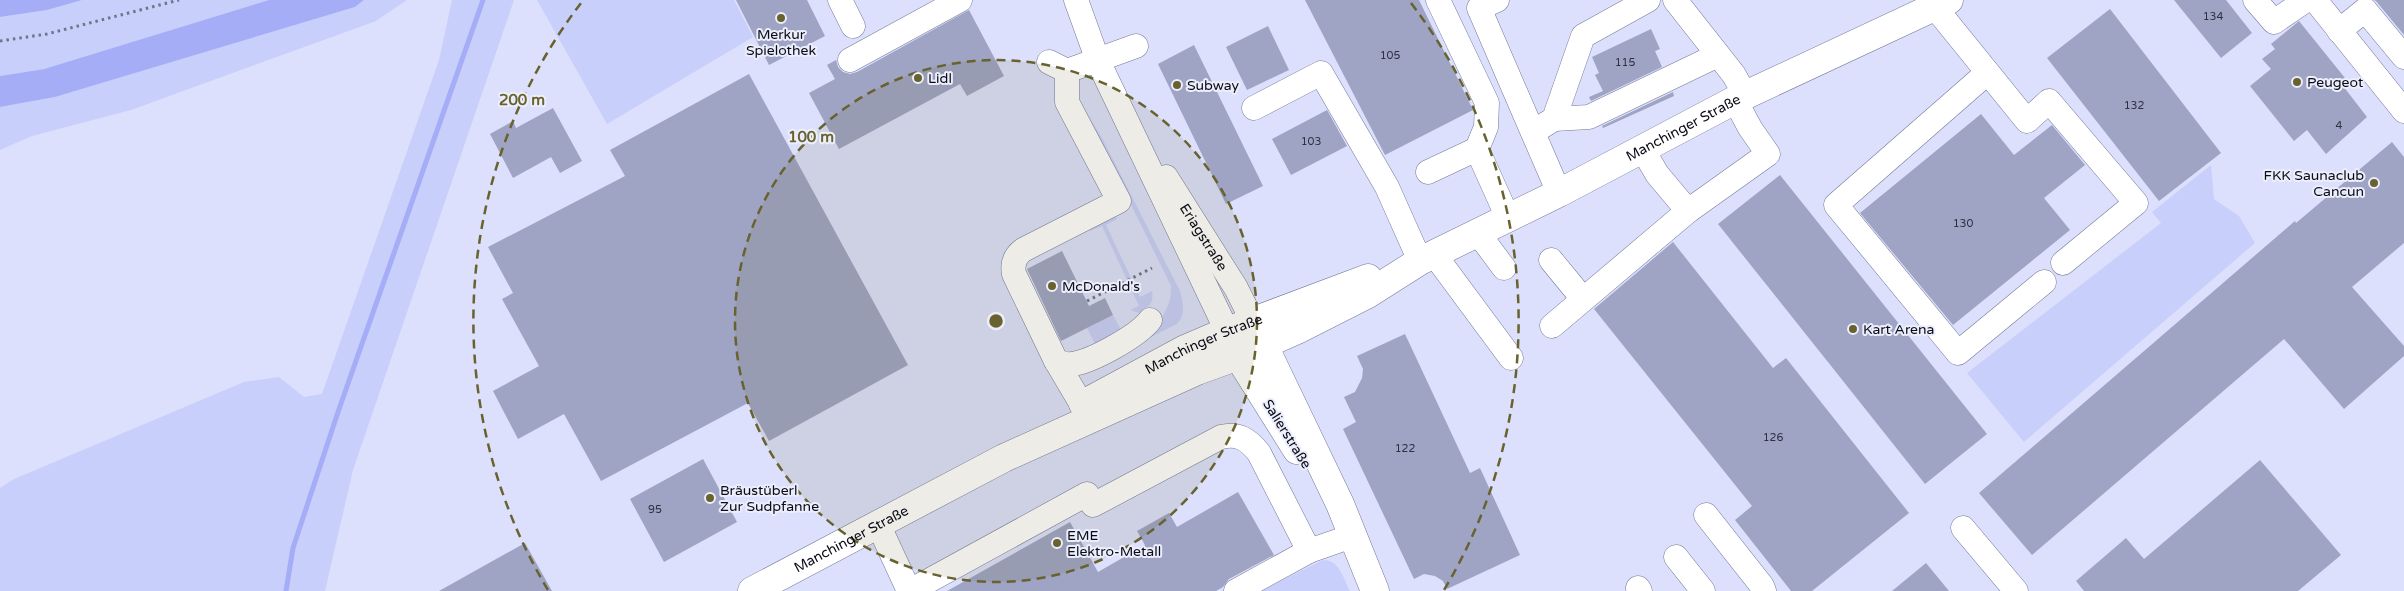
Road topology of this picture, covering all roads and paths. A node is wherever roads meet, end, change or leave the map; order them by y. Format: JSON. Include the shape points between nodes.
{"nodes":[{"id":1,"x":179,"y":0,"type":"edge"},
{"id":2,"x":840,"y":0,"type":"edge"},
{"id":3,"x":960,"y":0,"type":"edge"},
{"id":4,"x":1076,"y":0,"type":"edge"},
{"id":5,"x":1438,"y":0,"type":"edge"},
{"id":6,"x":1497,"y":0,"type":"edge"},
{"id":7,"x":1648,"y":0,"type":"edge"},
{"id":8,"x":1675,"y":0,"type":"edge"},
{"id":9,"x":2255,"y":0,"type":"edge"},
{"id":10,"x":2306,"y":0,"type":"edge"},
{"id":11,"x":2315,"y":0,"type":"edge"},
{"id":12,"x":1937,"y":2,"type":"edge"},
{"id":13,"x":853,"y":26,"type":"dead end"},
{"id":14,"x":2339,"y":31,"type":"junction"},
{"id":15,"x":0,"y":41,"type":"edge"},
{"id":16,"x":1136,"y":46,"type":"dead end"},
{"id":17,"x":1718,"y":55,"type":"junction"},
{"id":18,"x":2404,"y":57,"type":"edge"},
{"id":19,"x":850,"y":60,"type":"dead end"},
{"id":20,"x":1098,"y":61,"type":"junction"},
{"id":21,"x":1987,"y":72,"type":"junction"},
{"id":22,"x":1740,"y":98,"type":"junction"},
{"id":23,"x":1254,"y":108,"type":"dead end"},
{"id":24,"x":2404,"y":112,"type":"edge"},
{"id":25,"x":1554,"y":120,"type":"junction"},
{"id":26,"x":1533,"y":132,"type":"junction"},
{"id":27,"x":1135,"y":135,"type":"junction"},
{"id":28,"x":1642,"y":148,"type":"junction"},
{"id":29,"x":1477,"y":149,"type":"junction"},
{"id":30,"x":1428,"y":172,"type":"dead end"},
{"id":31,"x":1559,"y":193,"type":"junction"},
{"id":32,"x":1688,"y":211,"type":"junction"},
{"id":33,"x":1508,"y":218,"type":"junction"},
{"id":34,"x":1478,"y":232,"type":"junction"},
{"id":35,"x":1427,"y":258,"type":"junction"},
{"id":36,"x":1551,"y":260,"type":"dead end"},
{"id":37,"x":2062,"y":263,"type":"dead end"},
{"id":38,"x":1152,"y":268,"type":"dead end"},
{"id":39,"x":1504,"y":268,"type":"dead end"},
{"id":40,"x":2044,"y":282,"type":"dead end"},
{"id":41,"x":1583,"y":299,"type":"junction"},
{"id":42,"x":1087,"y":302,"type":"dead end"},
{"id":43,"x":1150,"y":320,"type":"dead end"},
{"id":44,"x":1252,"y":320,"type":"junction"},
{"id":45,"x":1552,"y":326,"type":"dead end"},
{"id":46,"x":1226,"y":331,"type":"junction"},
{"id":47,"x":1264,"y":345,"type":"junction"},
{"id":48,"x":1238,"y":356,"type":"junction"},
{"id":49,"x":1511,"y":358,"type":"dead end"},
{"id":50,"x":1056,"y":361,"type":"junction"},
{"id":51,"x":1082,"y":405,"type":"junction"},
{"id":52,"x":1004,"y":458,"type":"junction"},
{"id":53,"x":878,"y":524,"type":"junction"},
{"id":54,"x":1708,"y":525,"type":"dead end"},
{"id":55,"x":1963,"y":528,"type":"dead end"},
{"id":56,"x":1352,"y":536,"type":"junction"},
{"id":57,"x":1309,"y":551,"type":"junction"},
{"id":58,"x":1676,"y":557,"type":"dead end"},
{"id":59,"x":752,"y":591,"type":"edge"},
{"id":60,"x":910,"y":591,"type":"edge"},
{"id":61,"x":1236,"y":591,"type":"edge"},
{"id":62,"x":1376,"y":591,"type":"edge"},
{"id":63,"x":1704,"y":591,"type":"edge"},
{"id":64,"x":1764,"y":591,"type":"edge"},
{"id":65,"x":2016,"y":591,"type":"edge"}],
"edges":[{"from":1,"to":15,"type":"path","via":[[47,34]]},
{"from":2,"to":13,"type":"street"},
{"from":3,"to":19,"type":"street"},
{"from":4,"to":20,"type":"street","name":"Eriagstraße"},
{"from":5,"to":29,"type":"street","via":[[1487,103],[1486,127]]},
{"from":6,"to":26,"type":"street","via":[[1479,8]]},
{"from":7,"to":25,"type":"street","via":[[1583,36]]},
{"from":8,"to":17,"type":"street"},
{"from":9,"to":10,"type":"street","via":[[2274,22]]},
{"from":11,"to":14,"type":"street"},
{"from":12,"to":21,"type":"street"},
{"from":12,"to":22,"type":"main road","name":"Manchinger Straße"},
{"from":14,"to":18,"type":"street","via":[[2365,10]]},
{"from":14,"to":24,"type":"street"},
{"from":16,"to":20,"type":"street"},
{"from":17,"to":22,"type":"street","via":[[1734,75]]},
{"from":17,"to":25,"type":"street","via":[[1588,117]]},
{"from":20,"to":27,"type":"street","name":"Eriagstraße"},
{"from":20,"to":50,"type":"street","via":[[1058,66],[1067,102],[1119,201],[1023,250],[1013,265],[1014,274]]},
{"from":21,"to":37,"type":"street","via":[[2027,121],[2050,101],[2136,203]]},
{"from":21,"to":40,"type":"street","via":[[1836,205],[1958,353]]},
{"from":22,"to":28,"type":"main road","name":"Manchinger Straße"},
{"from":22,"to":32,"type":"street","via":[[1750,128],[1768,154]]},
{"from":23,"to":35,"type":"street","via":[[1320,73]]},
{"from":25,"to":26,"type":"street"},
{"from":26,"to":31,"type":"street"},
{"from":27,"to":44,"type":"street","name":"Eriagstraße","via":[[1190,214]]},
{"from":27,"to":46,"type":"street","name":"Eriagstraße"},
{"from":28,"to":31,"type":"main road","name":"Manchinger Straße"},
{"from":28,"to":32,"type":"street","via":[[1657,174]]},
{"from":29,"to":30,"type":"street"},
{"from":29,"to":33,"type":"street"},
{"from":31,"to":33,"type":"main road","name":"Manchinger Straße"},
{"from":32,"to":41,"type":"street"},
{"from":33,"to":34,"type":"main road","name":"Manchinger Straße"},
{"from":34,"to":35,"type":"main road","name":"Manchinger Straße"},
{"from":34,"to":39,"type":"street"},
{"from":35,"to":44,"type":"main road","name":"Manchinger Straße"},
{"from":35,"to":47,"type":"main road","name":"Manchinger Straße","via":[[1368,294]]},
{"from":35,"to":49,"type":"street"},
{"from":36,"to":41,"type":"street"},
{"from":38,"to":42,"type":"path"},
{"from":41,"to":45,"type":"street"},
{"from":43,"to":50,"type":"street","via":[[1129,339],[1082,361],[1068,364]]},
{"from":44,"to":46,"type":"main road","name":"Manchinger Straße"},
{"from":44,"to":47,"type":"main road","name":"Eriagstraße"},
{"from":46,"to":48,"type":"main road","name":"Salierstraße"},
{"from":46,"to":51,"type":"main road","name":"Manchinger Straße"},
{"from":47,"to":48,"type":"main road","name":"Manchinger Straße"},
{"from":47,"to":56,"type":"main road","name":"Salierstraße"},
{"from":48,"to":52,"type":"main road","name":"Manchinger Straße","via":[[1197,371]]},
{"from":48,"to":56,"type":"main road","name":"Salierstraße"},
{"from":50,"to":51,"type":"street"},
{"from":51,"to":52,"type":"main road","name":"Manchinger Straße"},
{"from":52,"to":53,"type":"main road","name":"Manchinger Straße"},
{"from":53,"to":59,"type":"main road","name":"Manchinger Straße"},
{"from":53,"to":60,"type":"street"},
{"from":54,"to":64,"type":"street"},
{"from":55,"to":65,"type":"street"},
{"from":56,"to":57,"type":"street"},
{"from":56,"to":62,"type":"main road","name":"Salierstraße"},
{"from":57,"to":60,"type":"street","via":[[1259,452],[1242,436],[1230,435],[1093,505],[1087,494]]},
{"from":57,"to":61,"type":"street"},
{"from":58,"to":63,"type":"street"}]}
